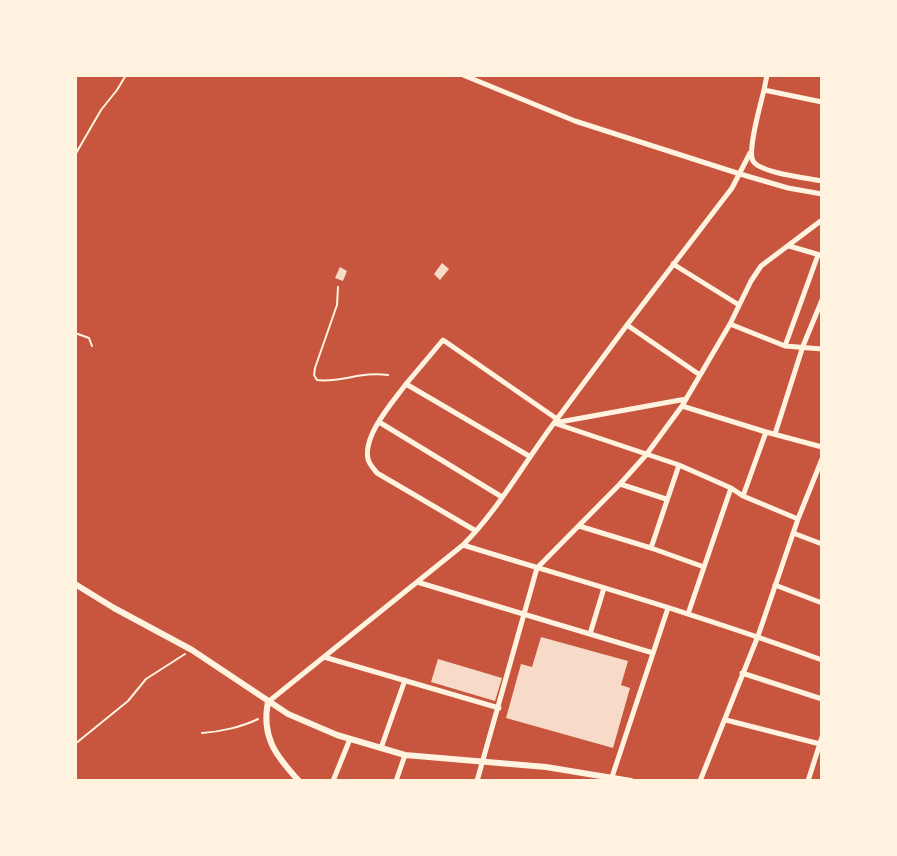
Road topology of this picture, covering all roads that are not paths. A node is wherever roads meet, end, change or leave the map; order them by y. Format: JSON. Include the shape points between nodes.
{"nodes":[{"id":1,"x":463,"y":75,"type":"edge"},
{"id":2,"x":767,"y":75,"type":"edge"},
{"id":3,"x":764,"y":90,"type":"junction"},
{"id":4,"x":822,"y":102,"type":"edge"},
{"id":5,"x":750,"y":153,"type":"junction"},
{"id":6,"x":740,"y":174,"type":"junction"},
{"id":7,"x":822,"y":181,"type":"edge"},
{"id":8,"x":822,"y":194,"type":"edge"},
{"id":9,"x":822,"y":220,"type":"edge"},
{"id":10,"x":789,"y":246,"type":"junction"},
{"id":11,"x":820,"y":255,"type":"edge"},
{"id":12,"x":673,"y":264,"type":"junction"},
{"id":13,"x":822,"y":300,"type":"edge"},
{"id":14,"x":739,"y":305,"type":"junction"},
{"id":15,"x":730,"y":324,"type":"junction"},
{"id":16,"x":627,"y":325,"type":"junction"},
{"id":17,"x":785,"y":346,"type":"junction"},
{"id":18,"x":803,"y":346,"type":"junction"},
{"id":19,"x":822,"y":349,"type":"edge"},
{"id":20,"x":700,"y":375,"type":"junction"},
{"id":21,"x":406,"y":384,"type":"junction"},
{"id":22,"x":686,"y":399,"type":"junction"},
{"id":23,"x":682,"y":406,"type":"junction"},
{"id":24,"x":555,"y":421,"type":"junction"},
{"id":25,"x":379,"y":422,"type":"junction"},
{"id":26,"x":766,"y":432,"type":"junction"},
{"id":27,"x":775,"y":434,"type":"junction"},
{"id":28,"x":822,"y":447,"type":"edge"},
{"id":29,"x":646,"y":455,"type":"junction"},
{"id":30,"x":529,"y":456,"type":"junction"},
{"id":31,"x":822,"y":459,"type":"edge"},
{"id":32,"x":679,"y":466,"type":"junction"},
{"id":33,"x":621,"y":484,"type":"junction"},
{"id":34,"x":732,"y":488,"type":"junction"},
{"id":35,"x":743,"y":496,"type":"junction"},
{"id":36,"x":502,"y":497,"type":"junction"},
{"id":37,"x":666,"y":499,"type":"junction"},
{"id":38,"x":798,"y":519,"type":"junction"},
{"id":39,"x":579,"y":526,"type":"junction"},
{"id":40,"x":476,"y":531,"type":"junction"},
{"id":41,"x":793,"y":533,"type":"junction"},
{"id":42,"x":822,"y":544,"type":"edge"},
{"id":43,"x":463,"y":545,"type":"junction"},
{"id":44,"x":651,"y":548,"type":"junction"},
{"id":45,"x":704,"y":567,"type":"junction"},
{"id":46,"x":537,"y":568,"type":"junction"},
{"id":47,"x":417,"y":582,"type":"junction"},
{"id":48,"x":75,"y":584,"type":"edge"},
{"id":49,"x":775,"y":585,"type":"junction"},
{"id":50,"x":604,"y":589,"type":"junction"},
{"id":51,"x":822,"y":603,"type":"edge"},
{"id":52,"x":668,"y":608,"type":"junction"},
{"id":53,"x":524,"y":614,"type":"junction"},
{"id":54,"x":688,"y":614,"type":"junction"},
{"id":55,"x":590,"y":634,"type":"junction"},
{"id":56,"x":758,"y":636,"type":"junction"},
{"id":57,"x":653,"y":653,"type":"junction"},
{"id":58,"x":324,"y":657,"type":"junction"},
{"id":59,"x":822,"y":660,"type":"edge"},
{"id":60,"x":742,"y":673,"type":"junction"},
{"id":61,"x":405,"y":680,"type":"junction"},
{"id":62,"x":822,"y":699,"type":"edge"},
{"id":63,"x":268,"y":702,"type":"junction"},
{"id":64,"x":499,"y":708,"type":"junction"},
{"id":65,"x":726,"y":720,"type":"junction"},
{"id":66,"x":350,"y":739,"type":"junction"},
{"id":67,"x":821,"y":741,"type":"edge"},
{"id":68,"x":382,"y":748,"type":"junction"},
{"id":69,"x":819,"y":753,"type":"edge"},
{"id":70,"x":405,"y":755,"type":"junction"},
{"id":71,"x":484,"y":761,"type":"junction"},
{"id":72,"x":612,"y":777,"type":"junction"},
{"id":73,"x":299,"y":781,"type":"edge"},
{"id":74,"x":333,"y":781,"type":"edge"},
{"id":75,"x":396,"y":781,"type":"edge"},
{"id":76,"x":477,"y":781,"type":"edge"},
{"id":77,"x":631,"y":781,"type":"edge"},
{"id":78,"x":700,"y":781,"type":"edge"},
{"id":79,"x":808,"y":781,"type":"edge"}],
"edges":[{"from":1,"to":6,"type":"street","via":[[575,121]]},
{"from":2,"to":3,"type":"street"},
{"from":3,"to":4,"type":"street"},
{"from":3,"to":5,"type":"street"},
{"from":5,"to":6,"type":"street"},
{"from":5,"to":7,"type":"street","via":[[763,169]]},
{"from":6,"to":8,"type":"street"},
{"from":6,"to":12,"type":"street"},
{"from":9,"to":10,"type":"street"},
{"from":10,"to":11,"type":"street"},
{"from":10,"to":14,"type":"street","via":[[761,266]]},
{"from":11,"to":17,"type":"street"},
{"from":12,"to":14,"type":"street"},
{"from":12,"to":16,"type":"street"},
{"from":13,"to":18,"type":"street"},
{"from":14,"to":15,"type":"street"},
{"from":15,"to":17,"type":"street"},
{"from":15,"to":20,"type":"street"},
{"from":16,"to":20,"type":"street"},
{"from":16,"to":24,"type":"street"},
{"from":17,"to":18,"type":"street"},
{"from":18,"to":19,"type":"street"},
{"from":18,"to":27,"type":"street"},
{"from":20,"to":22,"type":"street"},
{"from":21,"to":24,"type":"street","via":[[443,340]]},
{"from":21,"to":25,"type":"street"},
{"from":21,"to":30,"type":"street"},
{"from":22,"to":23,"type":"street"},
{"from":22,"to":24,"type":"street"},
{"from":23,"to":26,"type":"street"},
{"from":23,"to":29,"type":"street"},
{"from":24,"to":29,"type":"street"},
{"from":24,"to":30,"type":"street"},
{"from":25,"to":36,"type":"street"},
{"from":25,"to":40,"type":"street","via":[[368,443],[368,461],[377,474]]},
{"from":26,"to":27,"type":"street"},
{"from":26,"to":35,"type":"street"},
{"from":27,"to":28,"type":"street"},
{"from":29,"to":32,"type":"street"},
{"from":29,"to":33,"type":"street"},
{"from":30,"to":36,"type":"street"},
{"from":31,"to":38,"type":"street"},
{"from":32,"to":34,"type":"street"},
{"from":32,"to":37,"type":"street"},
{"from":33,"to":37,"type":"street"},
{"from":33,"to":39,"type":"street"},
{"from":34,"to":35,"type":"street"},
{"from":34,"to":45,"type":"street"},
{"from":35,"to":38,"type":"street"},
{"from":36,"to":40,"type":"street"},
{"from":37,"to":44,"type":"street"},
{"from":38,"to":41,"type":"street"},
{"from":39,"to":44,"type":"street"},
{"from":39,"to":46,"type":"street"},
{"from":40,"to":43,"type":"street"},
{"from":41,"to":42,"type":"street"},
{"from":41,"to":49,"type":"street"},
{"from":43,"to":46,"type":"street"},
{"from":43,"to":47,"type":"street"},
{"from":44,"to":45,"type":"street"},
{"from":45,"to":54,"type":"street"},
{"from":46,"to":50,"type":"street"},
{"from":46,"to":53,"type":"street"},
{"from":47,"to":53,"type":"street"},
{"from":47,"to":58,"type":"street"},
{"from":48,"to":63,"type":"street","via":[[192,650]]},
{"from":49,"to":51,"type":"street"},
{"from":49,"to":56,"type":"street"},
{"from":50,"to":52,"type":"street"},
{"from":50,"to":55,"type":"street"},
{"from":52,"to":54,"type":"street"},
{"from":52,"to":57,"type":"street"},
{"from":53,"to":55,"type":"street"},
{"from":53,"to":64,"type":"street"},
{"from":54,"to":56,"type":"street"},
{"from":55,"to":57,"type":"street"},
{"from":56,"to":59,"type":"street"},
{"from":56,"to":60,"type":"street"},
{"from":57,"to":72,"type":"street"},
{"from":58,"to":61,"type":"street"},
{"from":58,"to":63,"type":"street"},
{"from":60,"to":62,"type":"street"},
{"from":60,"to":65,"type":"street"},
{"from":61,"to":64,"type":"street"},
{"from":61,"to":68,"type":"street"},
{"from":63,"to":66,"type":"street"},
{"from":63,"to":73,"type":"street","via":[[266,726],[275,752]]},
{"from":64,"to":71,"type":"street"},
{"from":65,"to":67,"type":"street"},
{"from":65,"to":78,"type":"street"},
{"from":66,"to":68,"type":"street"},
{"from":66,"to":74,"type":"street"},
{"from":67,"to":69,"type":"street"},
{"from":68,"to":70,"type":"street"},
{"from":69,"to":79,"type":"street"},
{"from":70,"to":71,"type":"street"},
{"from":70,"to":75,"type":"street"},
{"from":71,"to":72,"type":"street"},
{"from":71,"to":76,"type":"street"},
{"from":72,"to":77,"type":"street"}]}
